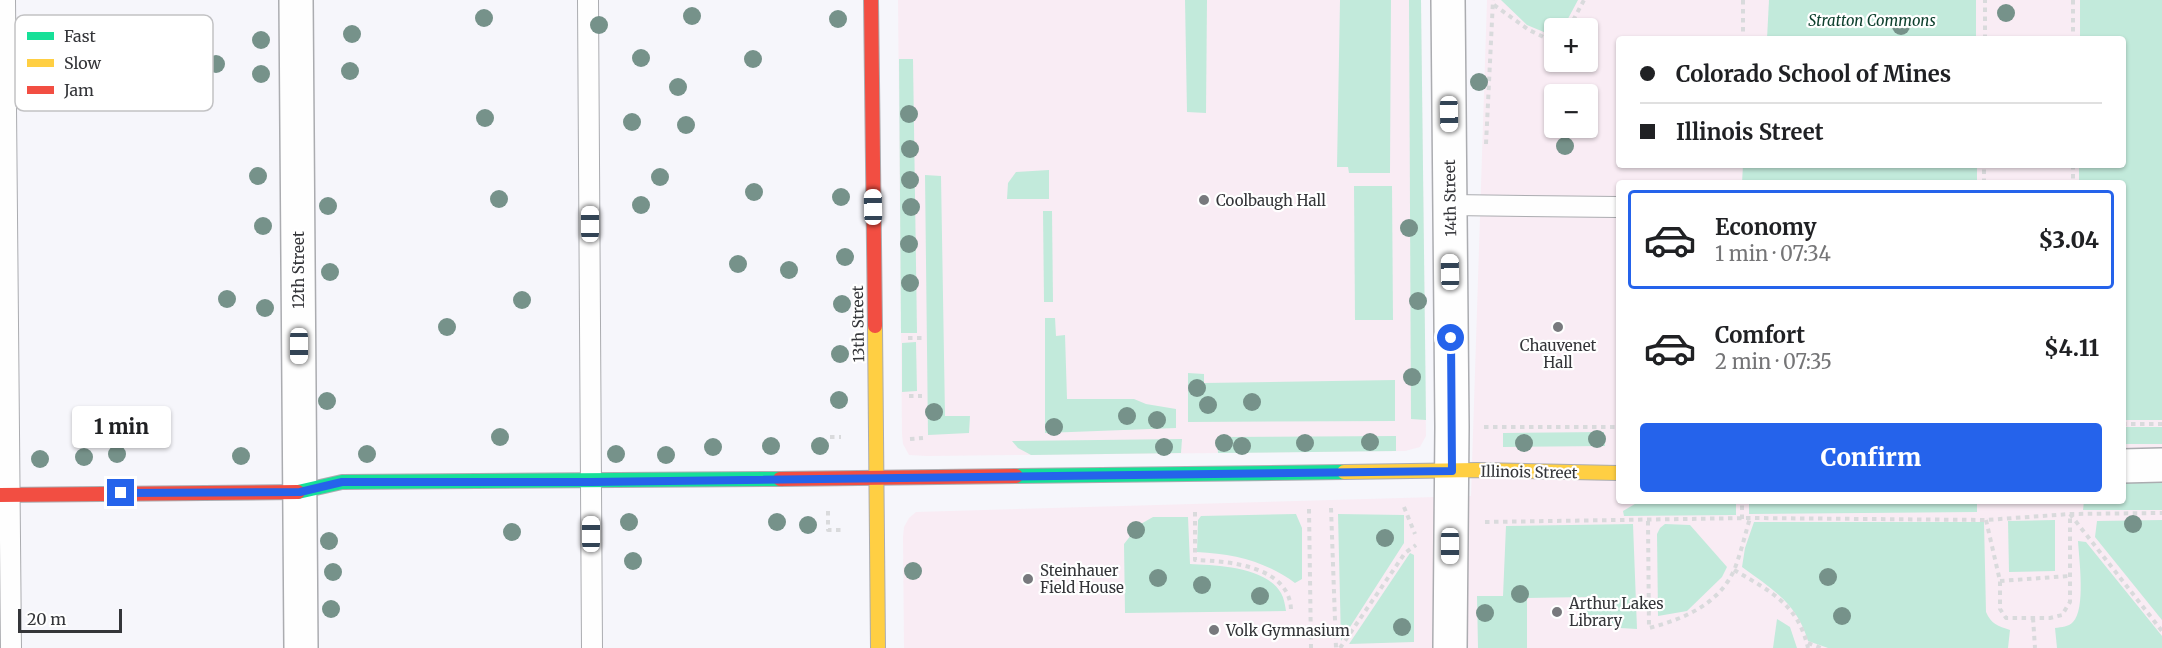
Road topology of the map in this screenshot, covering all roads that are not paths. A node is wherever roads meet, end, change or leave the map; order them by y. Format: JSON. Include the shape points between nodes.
{"nodes":[{"id":1,"x":5,"y":0,"type":"edge"},
{"id":2,"x":296,"y":0,"type":"edge"},
{"id":3,"x":588,"y":0,"type":"edge"},
{"id":4,"x":871,"y":0,"type":"edge"},
{"id":5,"x":1448,"y":0,"type":"edge"},
{"id":6,"x":1450,"y":205,"type":"junction"},
{"id":7,"x":1616,"y":207,"type":"edge"},
{"id":8,"x":2162,"y":465,"type":"edge"},
{"id":9,"x":2126,"y":466,"type":"edge"},
{"id":10,"x":1452,"y":471,"type":"junction"},
{"id":11,"x":1616,"y":473,"type":"edge"},
{"id":12,"x":875,"y":478,"type":"junction"},
{"id":13,"x":591,"y":482,"type":"junction"},
{"id":14,"x":300,"y":492,"type":"junction"},
{"id":15,"x":5,"y":495,"type":"edge"},
{"id":16,"x":11,"y":648,"type":"edge"},
{"id":17,"x":302,"y":648,"type":"edge"},
{"id":18,"x":592,"y":648,"type":"edge"},
{"id":19,"x":878,"y":648,"type":"edge"},
{"id":20,"x":1450,"y":648,"type":"edge"}],
"edges":[{"from":1,"to":15,"type":"lane"},
{"from":2,"to":14,"type":"street","name":"12th Street"},
{"from":3,"to":13,"type":"lane"},
{"from":4,"to":12,"type":"street","name":"13th Street"},
{"from":5,"to":6,"type":"street","name":"14th Street"},
{"from":6,"to":7,"type":"lane"},
{"from":6,"to":10,"type":"street","name":"14th Street"},
{"from":8,"to":9,"type":"street"},
{"from":10,"to":11,"type":"street","name":"Illinois Street"},
{"from":10,"to":12,"type":"street","name":"Illinois Street"},
{"from":10,"to":20,"type":"street","name":"14th Street"},
{"from":12,"to":13,"type":"street","name":"Illinois Street"},
{"from":12,"to":19,"type":"street","name":"13th Street"},
{"from":13,"to":14,"type":"street","name":"Illinois Street","via":[[342,482]]},
{"from":13,"to":18,"type":"lane"},
{"from":14,"to":15,"type":"street","name":"Illinois Street"},
{"from":14,"to":17,"type":"street","name":"12th Street"},
{"from":15,"to":16,"type":"lane"}]}
